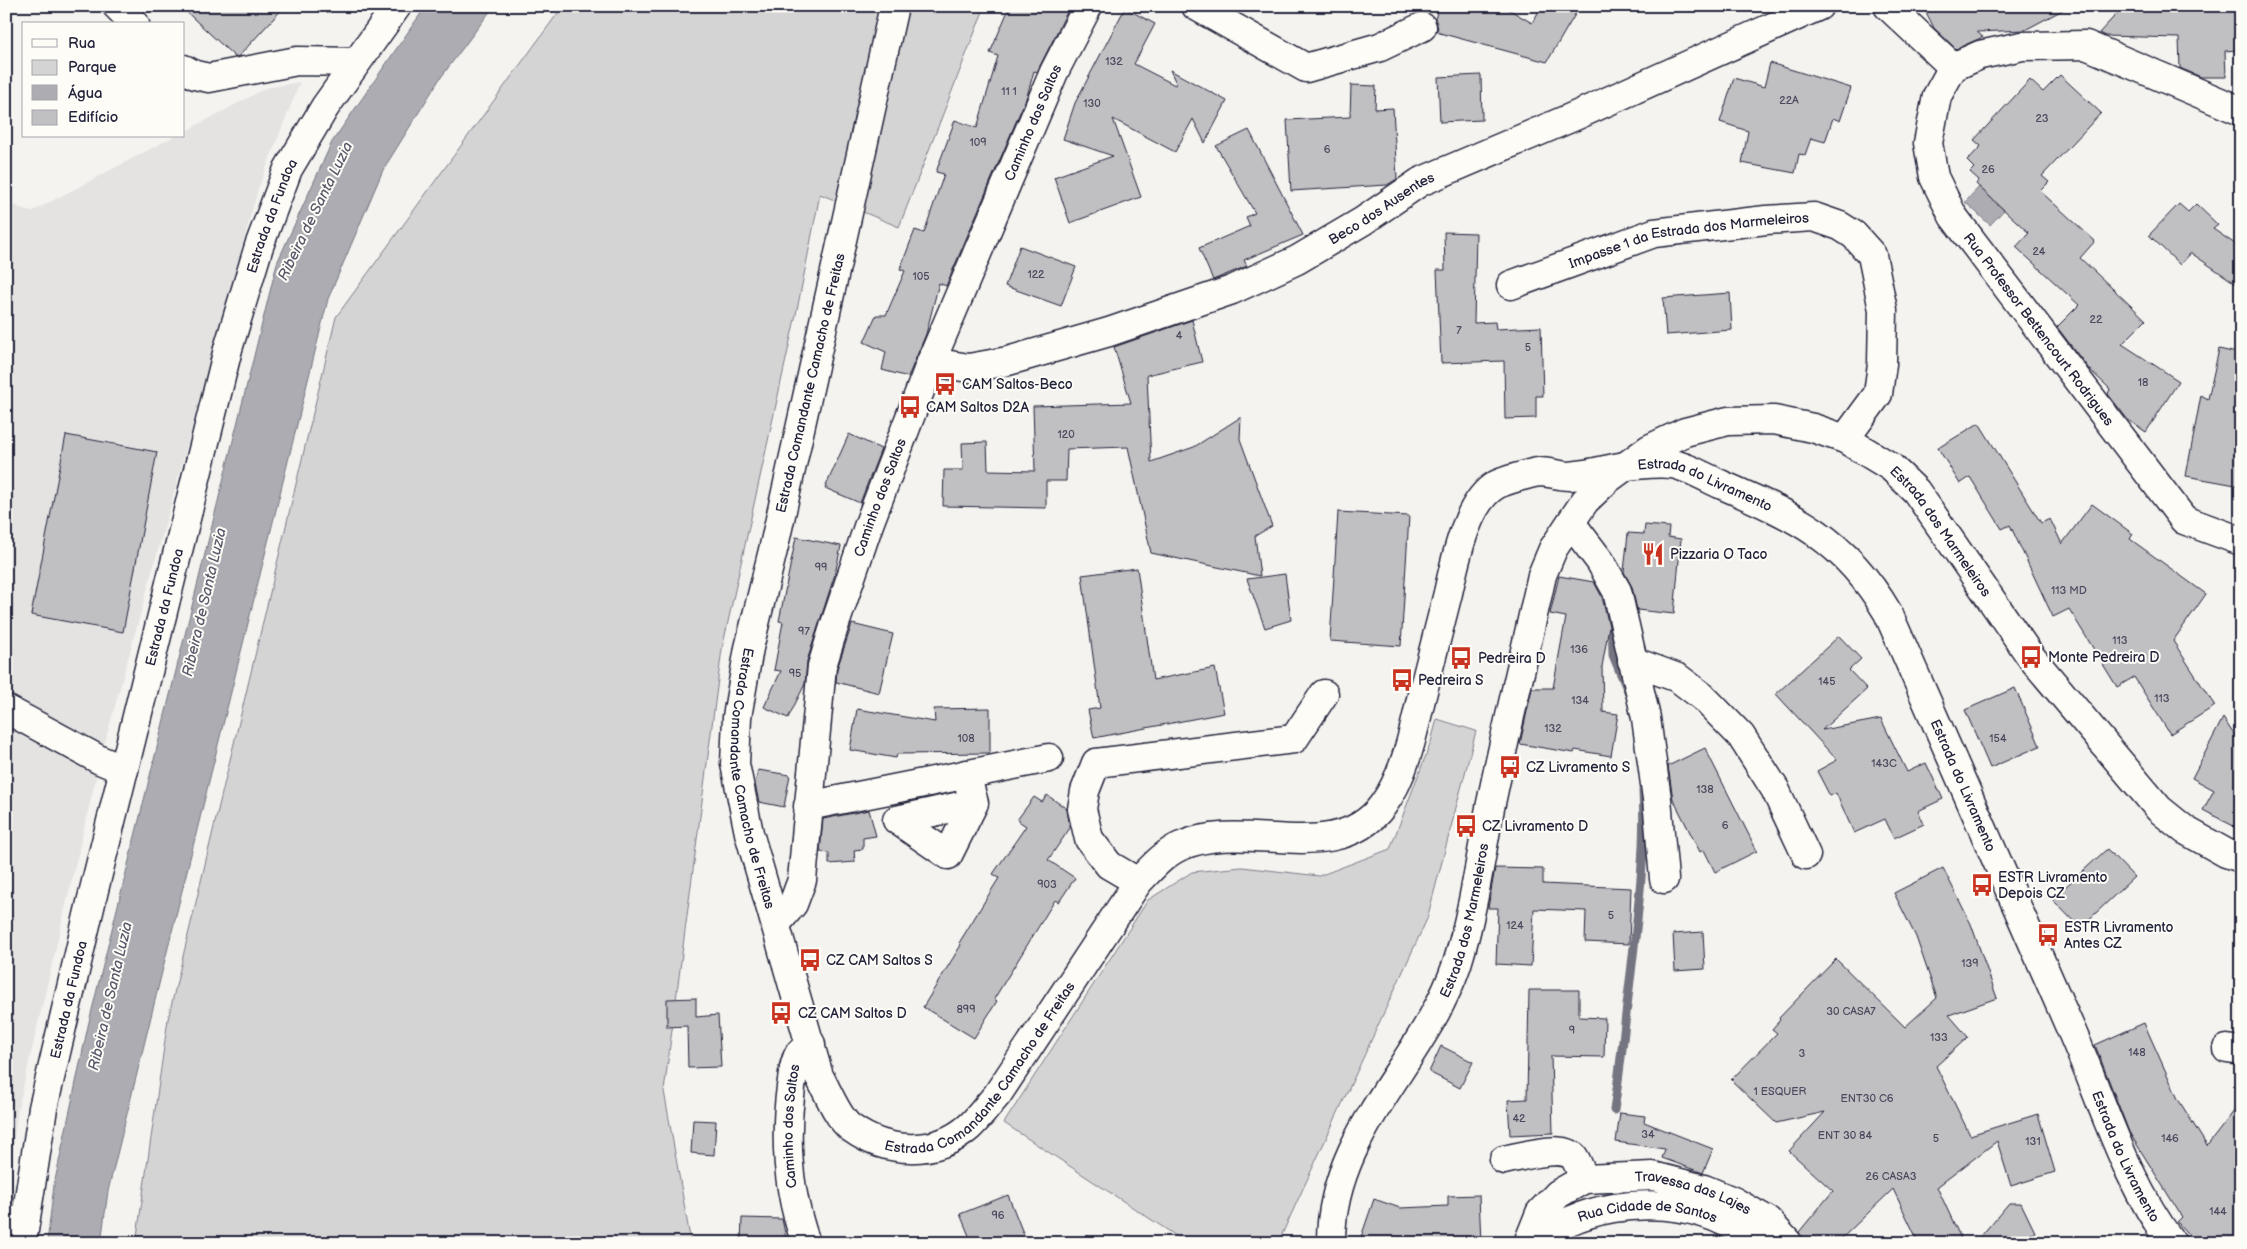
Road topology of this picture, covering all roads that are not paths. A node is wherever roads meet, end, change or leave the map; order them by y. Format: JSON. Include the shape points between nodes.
{"nodes":[{"id":1,"x":117,"y":6,"type":"edge"},
{"id":2,"x":397,"y":6,"type":"edge"},
{"id":3,"x":894,"y":6,"type":"edge"},
{"id":4,"x":1088,"y":6,"type":"edge"},
{"id":5,"x":1196,"y":6,"type":"edge"},
{"id":6,"x":1819,"y":6,"type":"edge"},
{"id":7,"x":1888,"y":6,"type":"edge"},
{"id":8,"x":133,"y":22,"type":"edge"},
{"id":9,"x":1422,"y":27,"type":"dead end"},
{"id":10,"x":356,"y":62,"type":"junction"},
{"id":11,"x":1953,"y":68,"type":"junction"},
{"id":12,"x":185,"y":70,"type":"edge"},
{"id":13,"x":2241,"y":111,"type":"edge"},
{"id":14,"x":1511,"y":285,"type":"dead end"},
{"id":15,"x":932,"y":362,"type":"junction"},
{"id":16,"x":1846,"y":439,"type":"junction"},
{"id":17,"x":1625,"y":466,"type":"junction"},
{"id":18,"x":1571,"y":523,"type":"junction"},
{"id":19,"x":2241,"y":542,"type":"edge"},
{"id":20,"x":1632,"y":661,"type":"junction"},
{"id":21,"x":1324,"y":694,"type":"dead end"},
{"id":22,"x":6,"y":709,"type":"edge"},
{"id":23,"x":1049,"y":758,"type":"dead end"},
{"id":24,"x":124,"y":770,"type":"junction"},
{"id":25,"x":966,"y":774,"type":"junction"},
{"id":26,"x":974,"y":803,"type":"dead end"},
{"id":27,"x":808,"y":806,"type":"junction"},
{"id":28,"x":1806,"y":855,"type":"dead end"},
{"id":29,"x":2241,"y":858,"type":"edge"},
{"id":30,"x":1664,"y":878,"type":"dead end"},
{"id":31,"x":1138,"y":882,"type":"junction"},
{"id":32,"x":776,"y":924,"type":"junction"},
{"id":33,"x":811,"y":1044,"type":"junction"},
{"id":34,"x":1504,"y":1160,"type":"dead end"},
{"id":35,"x":1584,"y":1179,"type":"junction"},
{"id":36,"x":22,"y":1243,"type":"edge"},
{"id":37,"x":806,"y":1243,"type":"edge"},
{"id":38,"x":1331,"y":1243,"type":"edge"},
{"id":39,"x":1528,"y":1243,"type":"edge"},
{"id":40,"x":1539,"y":1243,"type":"edge"},
{"id":41,"x":1755,"y":1243,"type":"edge"},
{"id":42,"x":1788,"y":1243,"type":"edge"},
{"id":43,"x":2172,"y":1243,"type":"edge"}],
"edges":[{"from":1,"to":8,"type":"street"},
{"from":2,"to":10,"type":"street","name":"Estrada da Fundoa"},
{"from":3,"to":32,"type":"street","name":"Estrada Comandante Camacho de Freitas","via":[[749,648],[737,717],[735,764],[749,833]]},
{"from":4,"to":15,"type":"street","name":"Caminho dos Saltos","via":[[1054,72]]},
{"from":5,"to":9,"type":"street","via":[[1306,68],[1380,47]]},
{"from":6,"to":15,"type":"street","name":"Beco dos Ausentes","via":[[1420,182],[1298,260],[1232,290],[1109,332],[1008,361],[969,368]]},
{"from":7,"to":11,"type":"street"},
{"from":10,"to":12,"type":"street","via":[[298,61],[209,78]]},
{"from":10,"to":24,"type":"street","name":"Estrada da Fundoa","via":[[288,169],[259,246],[228,349]]},
{"from":11,"to":13,"type":"street","via":[[1980,55],[2022,46],[2086,45]]},
{"from":11,"to":19,"type":"street","name":"Rua Professor Bettencourt Rodrigues","via":[[1937,96],[1928,143],[1934,177],[1953,216],[2184,520]]},
{"from":14,"to":16,"type":"street","name":"Impasse 1 da Estrada dos Marmeleiros","via":[[1654,233],[1814,217],[1840,226],[1854,235],[1872,255],[1883,310],[1878,394]]},
{"from":15,"to":27,"type":"street","name":"Caminho dos Saltos","via":[[869,524],[822,666]]},
{"from":16,"to":17,"type":"street","name":"Estrada dos Marmeleiros","via":[[1774,420],[1728,421],[1686,432],[1649,449]]},
{"from":16,"to":29,"type":"street","name":"Estrada dos Marmeleiros","via":[[1892,467],[1916,491],[2031,657],[2159,809],[2185,830]]},
{"from":17,"to":18,"type":"street","name":"Estrada dos Marmeleiros","via":[[1585,501]]},
{"from":17,"to":31,"type":"street","name":"Estrada Comandante Camacho de Freitas","via":[[1570,476],[1539,472],[1496,485],[1482,499],[1470,517],[1458,552],[1412,735],[1396,784],[1368,823],[1349,833],[1308,839],[1213,836],[1180,846]]},
{"from":17,"to":43,"type":"street","name":"Estrada do Livramento","via":[[1672,464],[1785,514],[1824,536],[1855,565],[1873,588],[1888,613],[2133,1177]]},
{"from":18,"to":20,"type":"street","via":[[1600,561],[1617,591]]},
{"from":18,"to":38,"type":"street","name":"Estrada dos Marmeleiros","via":[[1553,549],[1542,576],[1467,925],[1445,998],[1355,1142],[1340,1179]]},
{"from":20,"to":28,"type":"street","via":[[1678,678],[1703,696],[1740,736],[1775,789]]},
{"from":20,"to":30,"type":"street","via":[[1646,718]]},
{"from":21,"to":31,"type":"street","via":[[1294,739],[1096,763],[1082,809],[1089,839],[1109,865]]},
{"from":22,"to":24,"type":"street"},
{"from":23,"to":25,"type":"street"},
{"from":24,"to":36,"type":"street","name":"Estrada da Fundoa","via":[[43,1108]]},
{"from":25,"to":26,"type":"street"},
{"from":25,"to":27,"type":"street"},
{"from":27,"to":32,"type":"street","name":"Caminho dos Saltos","via":[[802,880],[793,904]]},
{"from":31,"to":33,"type":"street","name":"Estrada Comandante Camacho de Freitas","via":[[997,1095],[969,1127],[944,1144],[899,1149],[850,1128],[819,1076]]},
{"from":32,"to":33,"type":"street","name":"Estrada Comandante Camacho de Freitas"},
{"from":33,"to":37,"type":"street","name":"Caminho dos Saltos","via":[[800,1052],[795,1064],[788,1151],[792,1189]]},
{"from":34,"to":35,"type":"street","via":[[1552,1151],[1566,1152],[1574,1157]]},
{"from":35,"to":39,"type":"street","name":"Travessa das Lajes","via":[[1558,1194],[1540,1213]]},
{"from":35,"to":42,"type":"street","name":"Travessa das Lajes","via":[[1653,1176],[1704,1189],[1768,1221]]},
{"from":40,"to":41,"type":"street","name":"Rua Cidade de Santos","via":[[1566,1222],[1617,1207],[1664,1204],[1712,1217],[1742,1230]]}]}
